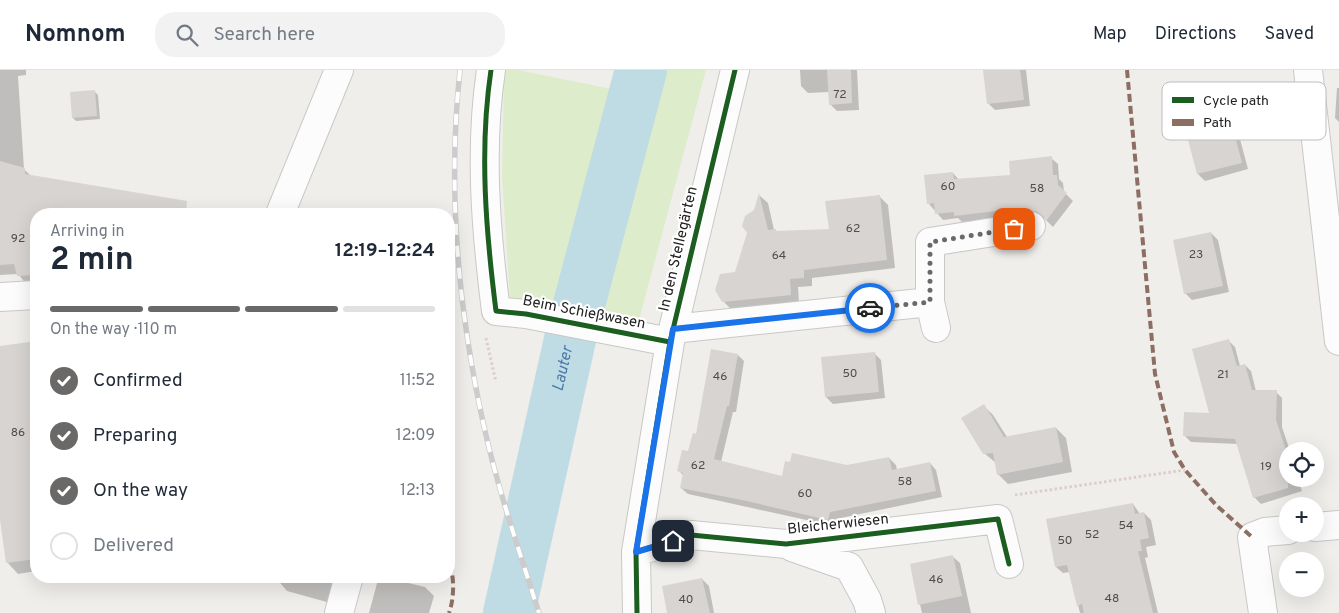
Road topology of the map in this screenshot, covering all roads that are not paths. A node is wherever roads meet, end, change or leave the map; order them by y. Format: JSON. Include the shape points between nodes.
{"nodes":[{"id":1,"x":339,"y":70,"type":"edge"},
{"id":2,"x":491,"y":70,"type":"edge"},
{"id":3,"x":735,"y":70,"type":"edge"},
{"id":4,"x":1316,"y":140,"type":"edge"},
{"id":5,"x":282,"y":208,"type":"edge"},
{"id":6,"x":1031,"y":226,"type":"dead end"},
{"id":7,"x":30,"y":295,"type":"edge"},
{"id":8,"x":0,"y":297,"type":"edge"},
{"id":9,"x":671,"y":336,"type":"junction"},
{"id":10,"x":1339,"y":341,"type":"edge"},
{"id":11,"x":1339,"y":525,"type":"edge"},
{"id":12,"x":1324,"y":526,"type":"edge"},
{"id":13,"x":1279,"y":531,"type":"edge"},
{"id":14,"x":786,"y":544,"type":"junction"},
{"id":15,"x":636,"y":552,"type":"junction"},
{"id":16,"x":1009,"y":564,"type":"dead end"},
{"id":17,"x":347,"y":583,"type":"edge"},
{"id":18,"x":339,"y":613,"type":"edge"},
{"id":19,"x":637,"y":613,"type":"edge"},
{"id":20,"x":871,"y":613,"type":"edge"},
{"id":21,"x":1263,"y":613,"type":"edge"}],
"edges":[{"from":1,"to":5,"type":"street"},
{"from":2,"to":9,"type":"street","name":"Beim Schießwasen","via":[[485,180],[487,238],[496,311],[624,334]]},
{"from":3,"to":9,"type":"street","name":"In den Stellegärten"},
{"from":4,"to":10,"type":"street"},
{"from":6,"to":9,"type":"street","name":"In den Stellegärten","via":[[930,242],[933,315]]},
{"from":7,"to":8,"type":"street"},
{"from":9,"to":15,"type":"street","name":"In den Stellegärten"},
{"from":11,"to":12,"type":"street"},
{"from":13,"to":21,"type":"street","via":[[1252,537]]},
{"from":14,"to":15,"type":"street","name":"Bleicherwiesen","via":[[691,535]]},
{"from":14,"to":16,"type":"street","name":"Bleicherwiesen","via":[[998,520]]},
{"from":14,"to":20,"type":"street","name":"Bleicherwiesen","via":[[849,567],[868,600]]},
{"from":15,"to":19,"type":"street","name":"In den Stellegärten"},
{"from":17,"to":18,"type":"street"}]}
